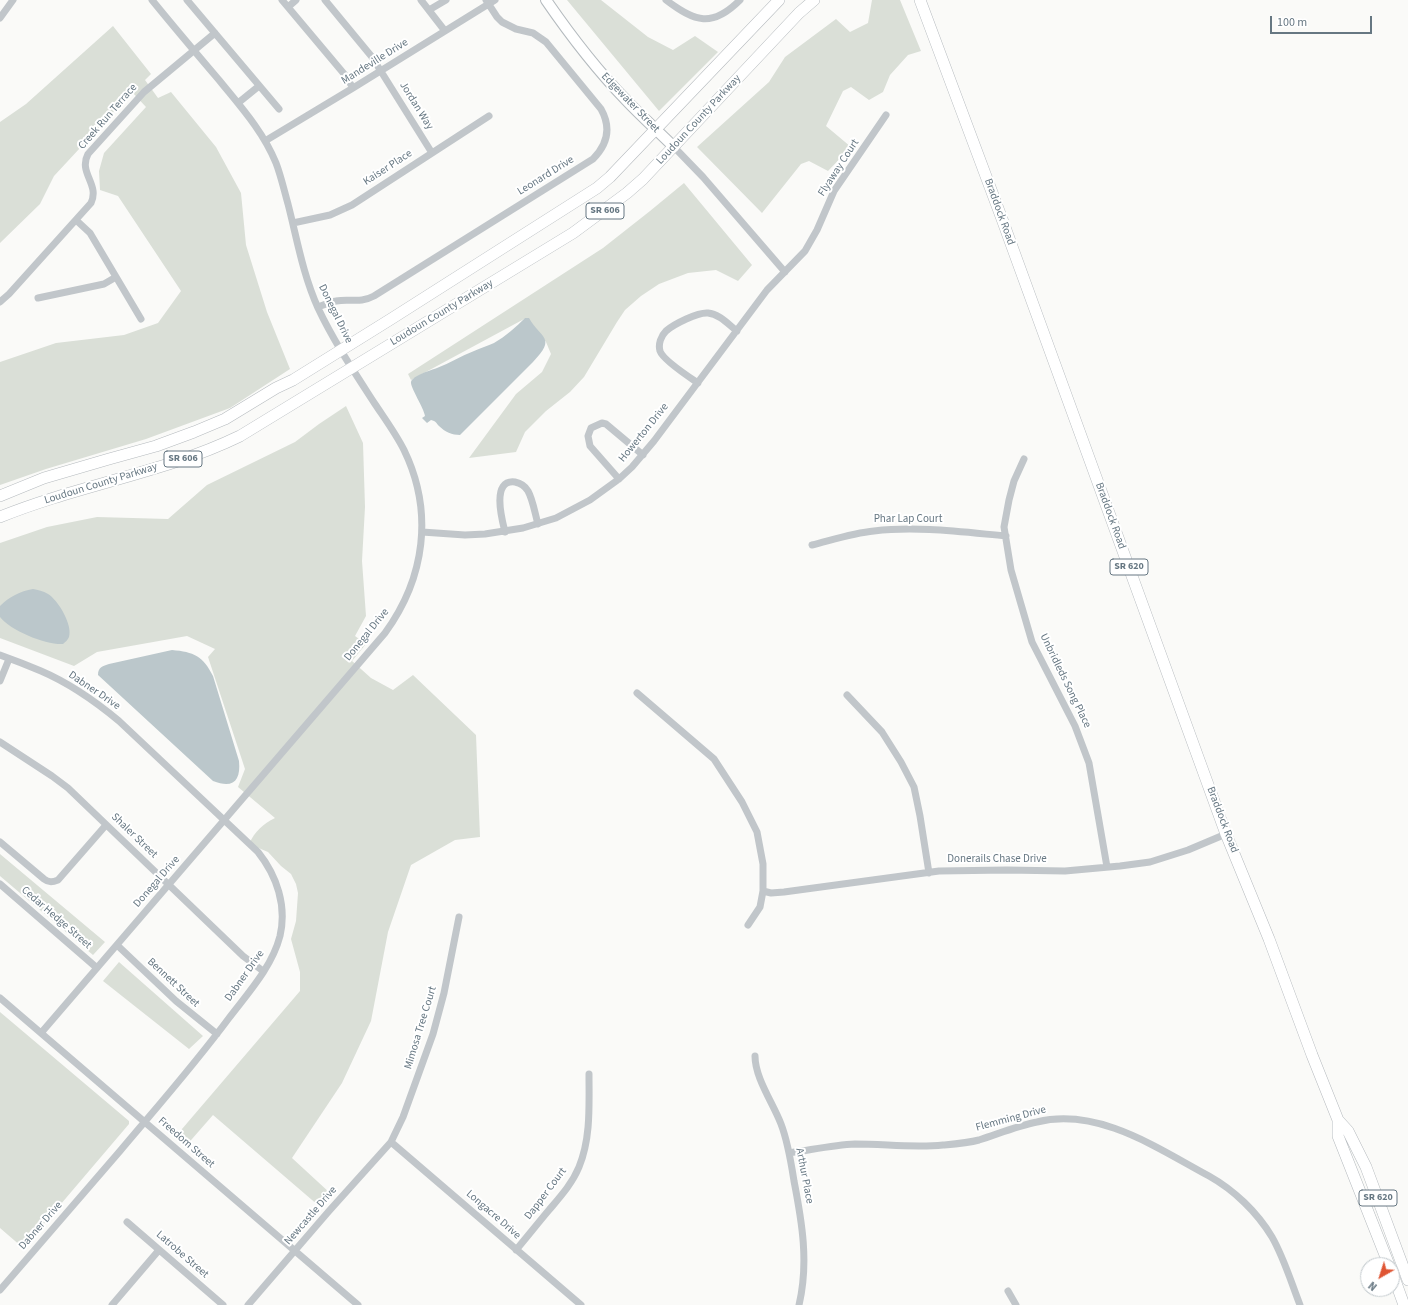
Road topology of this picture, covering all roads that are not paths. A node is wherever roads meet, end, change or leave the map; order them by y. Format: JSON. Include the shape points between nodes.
{"nodes":[{"id":1,"x":13,"y":0,"type":"edge"},
{"id":2,"x":152,"y":0,"type":"edge"},
{"id":3,"x":187,"y":0,"type":"edge"},
{"id":4,"x":282,"y":0,"type":"edge"},
{"id":5,"x":296,"y":0,"type":"edge"},
{"id":6,"x":325,"y":0,"type":"edge"},
{"id":7,"x":421,"y":0,"type":"edge"},
{"id":8,"x":446,"y":0,"type":"edge"},
{"id":9,"x":495,"y":0,"type":"edge"},
{"id":10,"x":546,"y":0,"type":"edge"},
{"id":11,"x":666,"y":0,"type":"edge"},
{"id":12,"x":740,"y":0,"type":"edge"},
{"id":13,"x":779,"y":0,"type":"edge"},
{"id":14,"x":814,"y":0,"type":"edge"},
{"id":15,"x":920,"y":0,"type":"edge"},
{"id":16,"x":487,"y":2,"type":"edge"},
{"id":17,"x":0,"y":5,"type":"edge"},
{"id":18,"x":288,"y":7,"type":"junction"},
{"id":19,"x":6,"y":10,"type":"junction"},
{"id":20,"x":429,"y":10,"type":"junction"},
{"id":21,"x":0,"y":18,"type":"edge"},
{"id":22,"x":445,"y":31,"type":"junction"},
{"id":23,"x":215,"y":33,"type":"junction"},
{"id":24,"x":194,"y":51,"type":"junction"},
{"id":25,"x":381,"y":71,"type":"junction"},
{"id":26,"x":259,"y":86,"type":"junction"},
{"id":27,"x":353,"y":88,"type":"junction"},
{"id":28,"x":238,"y":103,"type":"junction"},
{"id":29,"x":279,"y":109,"type":"dead end"},
{"id":30,"x":886,"y":115,"type":"dead end"},
{"id":31,"x":489,"y":116,"type":"dead end"},
{"id":32,"x":656,"y":129,"type":"junction"},
{"id":33,"x":265,"y":140,"type":"junction"},
{"id":34,"x":674,"y":147,"type":"junction"},
{"id":35,"x":432,"y":153,"type":"junction"},
{"id":36,"x":76,"y":220,"type":"junction"},
{"id":37,"x":293,"y":223,"type":"junction"},
{"id":38,"x":785,"y":272,"type":"junction"},
{"id":39,"x":116,"y":277,"type":"junction"},
{"id":40,"x":38,"y":298,"type":"dead end"},
{"id":41,"x":0,"y":302,"type":"edge"},
{"id":42,"x":318,"y":307,"type":"junction"},
{"id":43,"x":141,"y":319,"type":"dead end"},
{"id":44,"x":736,"y":331,"type":"junction"},
{"id":45,"x":340,"y":350,"type":"junction"},
{"id":46,"x":352,"y":368,"type":"junction"},
{"id":47,"x":698,"y":383,"type":"junction"},
{"id":48,"x":643,"y":455,"type":"junction"},
{"id":49,"x":1024,"y":459,"type":"dead end"},
{"id":50,"x":619,"y":479,"type":"junction"},
{"id":51,"x":0,"y":496,"type":"edge"},
{"id":52,"x":0,"y":517,"type":"edge"},
{"id":53,"x":538,"y":524,"type":"junction"},
{"id":54,"x":422,"y":532,"type":"junction"},
{"id":55,"x":505,"y":532,"type":"junction"},
{"id":56,"x":1006,"y":536,"type":"junction"},
{"id":57,"x":812,"y":545,"type":"dead end"},
{"id":58,"x":0,"y":655,"type":"edge"},
{"id":59,"x":9,"y":658,"type":"junction"},
{"id":60,"x":0,"y":681,"type":"edge"},
{"id":61,"x":637,"y":693,"type":"dead end"},
{"id":62,"x":847,"y":695,"type":"dead end"},
{"id":63,"x":0,"y":742,"type":"edge"},
{"id":64,"x":224,"y":820,"type":"junction"},
{"id":65,"x":106,"y":825,"type":"junction"},
{"id":66,"x":1226,"y":834,"type":"junction"},
{"id":67,"x":0,"y":842,"type":"edge"},
{"id":68,"x":1107,"y":867,"type":"junction"},
{"id":69,"x":929,"y":872,"type":"junction"},
{"id":70,"x":0,"y":884,"type":"edge"},
{"id":71,"x":169,"y":885,"type":"junction"},
{"id":72,"x":764,"y":891,"type":"junction"},
{"id":73,"x":459,"y":917,"type":"dead end"},
{"id":74,"x":748,"y":925,"type":"dead end"},
{"id":75,"x":117,"y":945,"type":"junction"},
{"id":76,"x":97,"y":968,"type":"junction"},
{"id":77,"x":263,"y":972,"type":"junction"},
{"id":78,"x":0,"y":998,"type":"edge"},
{"id":79,"x":41,"y":1033,"type":"junction"},
{"id":80,"x":217,"y":1034,"type":"junction"},
{"id":81,"x":755,"y":1056,"type":"dead end"},
{"id":82,"x":590,"y":1074,"type":"dead end"},
{"id":83,"x":1338,"y":1120,"type":"junction"},
{"id":84,"x":145,"y":1122,"type":"junction"},
{"id":85,"x":391,"y":1142,"type":"junction"},
{"id":86,"x":789,"y":1153,"type":"junction"},
{"id":87,"x":127,"y":1222,"type":"dead end"},
{"id":88,"x":159,"y":1250,"type":"junction"},
{"id":89,"x":516,"y":1250,"type":"junction"},
{"id":90,"x":295,"y":1251,"type":"junction"},
{"id":91,"x":1386,"y":1257,"type":"edge"},
{"id":92,"x":1408,"y":1280,"type":"edge"},
{"id":93,"x":0,"y":1290,"type":"edge"},
{"id":94,"x":1008,"y":1291,"type":"dead end"},
{"id":95,"x":1400,"y":1294,"type":"edge"},
{"id":96,"x":112,"y":1305,"type":"edge"},
{"id":97,"x":223,"y":1305,"type":"edge"},
{"id":98,"x":248,"y":1305,"type":"edge"},
{"id":99,"x":358,"y":1305,"type":"edge"},
{"id":100,"x":581,"y":1305,"type":"edge"},
{"id":101,"x":799,"y":1305,"type":"edge"},
{"id":102,"x":1016,"y":1305,"type":"edge"},
{"id":103,"x":1300,"y":1305,"type":"edge"},
{"id":104,"x":1404,"y":1305,"type":"edge"}],
"edges":[{"from":1,"to":19,"type":"street"},
{"from":2,"to":24,"type":"street","name":"Donegal Drive"},
{"from":3,"to":23,"type":"street"},
{"from":4,"to":18,"type":"street"},
{"from":5,"to":18,"type":"street"},
{"from":6,"to":25,"type":"street","name":"Jordan Way","via":[[372,56]]},
{"from":7,"to":20,"type":"street"},
{"from":8,"to":20,"type":"street"},
{"from":9,"to":16,"type":"street","name":"Mandeville Drive"},
{"from":10,"to":32,"type":"street","name":"Edgewater Street","via":[[602,74]]},
{"from":11,"to":12,"type":"street","via":[[696,18],[708,19],[720,16]]},
{"from":13,"to":32,"type":"main road","name":"Loudoun County Parkway","number":"SR 606"},
{"from":14,"to":34,"type":"main road","name":"Loudoun County Parkway","number":"SR 606"},
{"from":15,"to":66,"type":"main road","name":"Braddock Road","number":"SR 620"},
{"from":16,"to":22,"type":"street","name":"Mandeville Drive"},
{"from":16,"to":42,"type":"street","name":"Leonard Drive","via":[[497,16],[509,26],[533,33],[546,42],[601,109],[605,116],[607,131],[604,146],[593,159],[374,296],[363,300],[337,300]]},
{"from":17,"to":19,"type":"street"},
{"from":18,"to":27,"type":"street"},
{"from":19,"to":21,"type":"street"},
{"from":20,"to":22,"type":"street"},
{"from":22,"to":25,"type":"street","name":"Mandeville Drive"},
{"from":23,"to":24,"type":"street"},
{"from":23,"to":26,"type":"street"},
{"from":24,"to":28,"type":"street","name":"Donegal Drive"},
{"from":24,"to":36,"type":"street","name":"Creek Run Terrace","via":[[144,92],[88,154],[85,164],[94,198]]},
{"from":25,"to":27,"type":"street","name":"Mandeville Drive"},
{"from":25,"to":35,"type":"street","name":"Jordan Way"},
{"from":26,"to":28,"type":"street"},
{"from":26,"to":29,"type":"street"},
{"from":27,"to":33,"type":"street","name":"Mandeville Drive"},
{"from":28,"to":33,"type":"street","name":"Donegal Drive"},
{"from":30,"to":38,"type":"street","name":"Flyaway Court","via":[[834,191],[817,230]]},
{"from":31,"to":35,"type":"street","name":"Kaiser Place"},
{"from":32,"to":34,"type":"street","name":"Edgewater Street"},
{"from":32,"to":45,"type":"main road","name":"Loudoun County Parkway","number":"SR 606","via":[[597,188]]},
{"from":33,"to":37,"type":"street","name":"Donegal Drive","via":[[282,180]]},
{"from":34,"to":38,"type":"street","name":"Edgewater Street"},
{"from":34,"to":46,"type":"main road","name":"Loudoun County Parkway","number":"SR 606","via":[[627,193],[574,233]]},
{"from":35,"to":37,"type":"street","name":"Kaiser Place","via":[[341,211]]},
{"from":36,"to":39,"type":"street","via":[[90,232]]},
{"from":36,"to":41,"type":"street","name":"Creek Run Terrace"},
{"from":37,"to":42,"type":"street","name":"Donegal Drive","via":[[305,272]]},
{"from":38,"to":44,"type":"street","name":"Howerton Drive","via":[[767,290]]},
{"from":39,"to":40,"type":"street","via":[[104,284]]},
{"from":39,"to":43,"type":"street"},
{"from":42,"to":45,"type":"street","name":"Donegal Drive"},
{"from":44,"to":47,"type":"street","name":"Howerton Drive"},
{"from":44,"to":47,"type":"street","via":[[718,316],[706,312],[666,330],[662,335],[659,347],[664,356]]},
{"from":45,"to":46,"type":"street","name":"Donegal Drive"},
{"from":45,"to":51,"type":"main road","name":"Loudoun County Parkway","number":"SR 606","via":[[225,419],[156,446],[44,478]]},
{"from":46,"to":52,"type":"main road","name":"Loudoun County Parkway","number":"SR 606","via":[[240,436],[216,447],[52,498]]},
{"from":46,"to":54,"type":"street","name":"Donegal Drive","via":[[394,433],[411,465],[420,499]]},
{"from":47,"to":48,"type":"street","name":"Howerton Drive"},
{"from":48,"to":50,"type":"street","name":"Howerton Drive"},
{"from":48,"to":50,"type":"street","via":[[606,424],[591,428],[588,436],[590,446]]},
{"from":49,"to":56,"type":"street","name":"Unbridleds Song Place","via":[[1008,500],[1004,526]]},
{"from":50,"to":53,"type":"street","name":"Howerton Drive","via":[[574,510]]},
{"from":53,"to":55,"type":"street","name":"Howerton Drive"},
{"from":53,"to":55,"type":"street","via":[[528,490],[520,483],[513,482],[504,486],[499,497]]},
{"from":54,"to":55,"type":"street","name":"Howerton Drive","via":[[465,535]]},
{"from":54,"to":64,"type":"street","name":"Donegal Drive","via":[[418,565],[396,617]]},
{"from":56,"to":57,"type":"street","name":"Phar Lap Court","via":[[949,531],[875,531],[852,534]]},
{"from":56,"to":68,"type":"street","name":"Unbridleds Song Place","via":[[1011,570],[1032,642],[1075,726],[1089,763]]},
{"from":58,"to":59,"type":"street","name":"Dabner Drive"},
{"from":59,"to":60,"type":"street"},
{"from":59,"to":64,"type":"street","name":"Dabner Drive","via":[[36,668],[99,704]]},
{"from":61,"to":72,"type":"street","via":[[714,759],[742,802],[757,832],[763,864]]},
{"from":62,"to":69,"type":"street","via":[[882,732],[914,787]]},
{"from":63,"to":65,"type":"street","name":"Shaler Street","via":[[68,788]]},
{"from":64,"to":71,"type":"street","name":"Donegal Drive"},
{"from":64,"to":77,"type":"street","name":"Dabner Drive","via":[[258,852],[272,873],[279,893],[282,911],[280,936],[271,960]]},
{"from":65,"to":67,"type":"street","via":[[54,882],[44,879]]},
{"from":65,"to":71,"type":"street","name":"Shaler Street"},
{"from":66,"to":68,"type":"street","name":"Donerails Chase Drive","via":[[1150,862]]},
{"from":66,"to":83,"type":"main road","name":"Braddock Road","number":"SR 620"},
{"from":68,"to":69,"type":"street","name":"Donerails Chase Drive","via":[[1065,871]]},
{"from":69,"to":72,"type":"street","name":"Donerails Chase Drive","via":[[784,892]]},
{"from":70,"to":76,"type":"street","name":"Cedar Hedge Street"},
{"from":71,"to":75,"type":"street","name":"Donegal Drive"},
{"from":71,"to":77,"type":"street","name":"Shaler Street"},
{"from":72,"to":74,"type":"street","via":[[760,907]]},
{"from":73,"to":85,"type":"street","name":"Mimosa Tree Court","via":[[433,1034],[403,1117]]},
{"from":75,"to":76,"type":"street","name":"Donegal Drive"},
{"from":75,"to":80,"type":"street","name":"Bennett Street","via":[[176,1001]]},
{"from":76,"to":79,"type":"street","name":"Donegal Drive"},
{"from":77,"to":80,"type":"street","name":"Dabner Drive"},
{"from":78,"to":79,"type":"street","name":"Freedom Street"},
{"from":79,"to":84,"type":"street","name":"Freedom Street"},
{"from":80,"to":84,"type":"street","name":"Dabner Drive"},
{"from":81,"to":86,"type":"street","name":"Arthur Place","via":[[757,1074],[774,1105]]},
{"from":82,"to":89,"type":"street","name":"Dapper Court","via":[[589,1123],[579,1168],[564,1193]]},
{"from":83,"to":91,"type":"main road","name":"Braddock Road","number":"SR 620","via":[[1338,1136]]},
{"from":83,"to":92,"type":"main road","name":"Braddock Road","number":"SR 620","via":[[1348,1131],[1366,1167]]},
{"from":84,"to":90,"type":"street","name":"Freedom Street"},
{"from":84,"to":93,"type":"street","name":"Dabner Drive"},
{"from":85,"to":89,"type":"street","name":"Longacre Drive"},
{"from":85,"to":90,"type":"street","name":"Newcastle Drive"},
{"from":86,"to":101,"type":"street","name":"Arthur Place","via":[[801,1216],[805,1255]]},
{"from":86,"to":103,"type":"street","name":"Flemming Drive","via":[[854,1144],[916,1147],[943,1145],[977,1140],[1057,1118],[1102,1124],[1130,1133],[1209,1176],[1235,1194],[1262,1222],[1272,1237]]},
{"from":87,"to":88,"type":"street","name":"Latrobe Street"},
{"from":88,"to":96,"type":"street"},
{"from":88,"to":97,"type":"street","name":"Latrobe Street"},
{"from":89,"to":100,"type":"street","name":"Longacre Drive"},
{"from":90,"to":98,"type":"street","name":"Newcastle Drive"},
{"from":90,"to":99,"type":"street","name":"Freedom Street"},
{"from":94,"to":102,"type":"street"},
{"from":95,"to":104,"type":"main road"}]}
